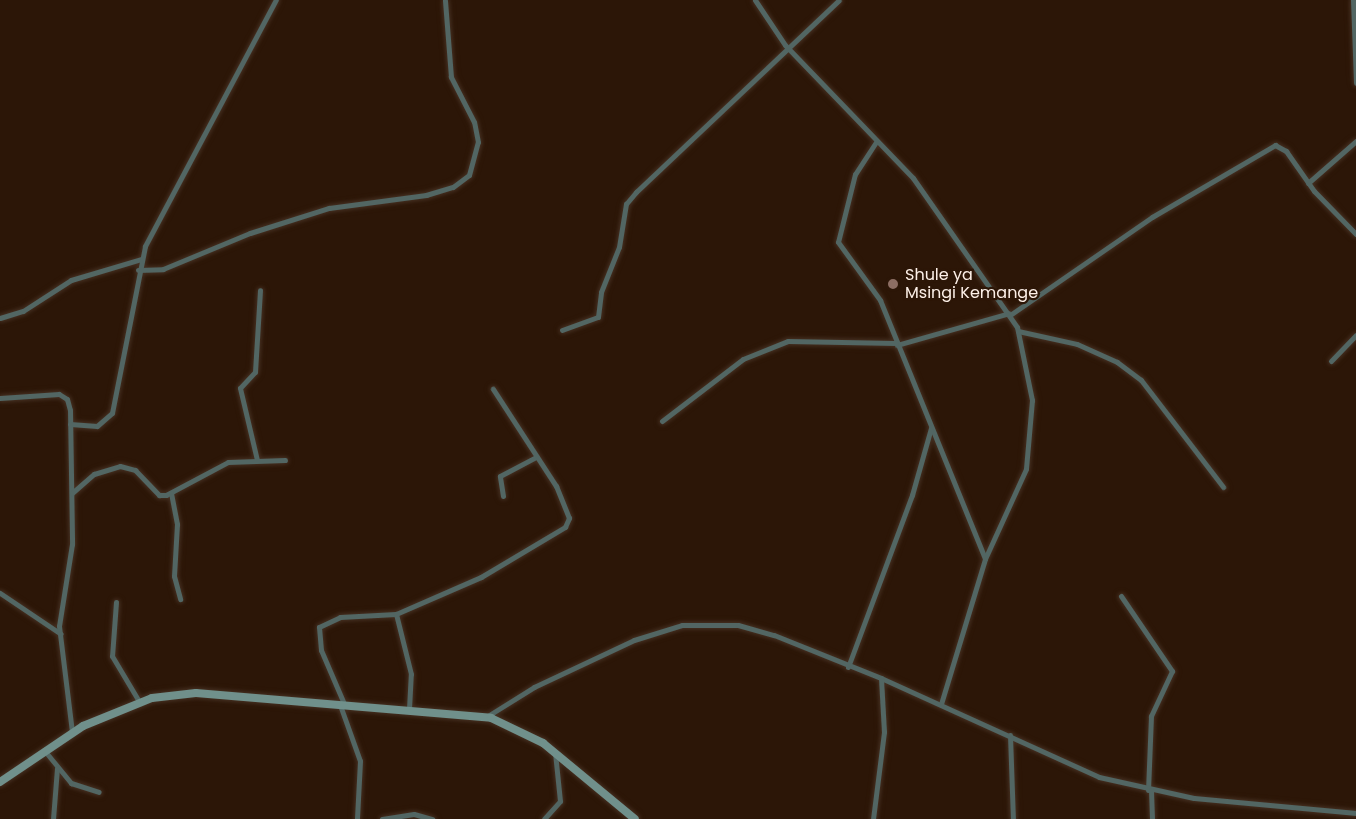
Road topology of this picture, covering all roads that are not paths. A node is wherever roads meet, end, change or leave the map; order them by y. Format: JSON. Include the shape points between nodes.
{"nodes":[{"id":1,"x":276,"y":0,"type":"edge"},
{"id":2,"x":445,"y":0,"type":"edge"},
{"id":3,"x":755,"y":0,"type":"edge"},
{"id":4,"x":839,"y":0,"type":"edge"},
{"id":5,"x":1353,"y":0,"type":"edge"},
{"id":6,"x":788,"y":49,"type":"junction"},
{"id":7,"x":1356,"y":83,"type":"edge"},
{"id":8,"x":1356,"y":141,"type":"edge"},
{"id":9,"x":876,"y":142,"type":"junction"},
{"id":10,"x":1308,"y":183,"type":"junction"},
{"id":11,"x":1356,"y":234,"type":"edge"},
{"id":12,"x":141,"y":259,"type":"junction"},
{"id":13,"x":138,"y":270,"type":"junction"},
{"id":14,"x":260,"y":290,"type":"dead end"},
{"id":15,"x":1009,"y":314,"type":"junction"},
{"id":16,"x":0,"y":318,"type":"edge"},
{"id":17,"x":562,"y":330,"type":"dead end"},
{"id":18,"x":1018,"y":331,"type":"junction"},
{"id":19,"x":1356,"y":335,"type":"edge"},
{"id":20,"x":897,"y":344,"type":"junction"},
{"id":21,"x":1331,"y":361,"type":"dead end"},
{"id":22,"x":494,"y":389,"type":"dead end"},
{"id":23,"x":0,"y":398,"type":"edge"},
{"id":24,"x":662,"y":421,"type":"dead end"},
{"id":25,"x":70,"y":424,"type":"junction"},
{"id":26,"x":931,"y":428,"type":"junction"},
{"id":27,"x":536,"y":457,"type":"junction"},
{"id":28,"x":257,"y":460,"type":"junction"},
{"id":29,"x":285,"y":460,"type":"dead end"},
{"id":30,"x":1223,"y":487,"type":"dead end"},
{"id":31,"x":72,"y":492,"type":"junction"},
{"id":32,"x":171,"y":493,"type":"junction"},
{"id":33,"x":504,"y":496,"type":"dead end"},
{"id":34,"x":985,"y":559,"type":"junction"},
{"id":35,"x":0,"y":592,"type":"edge"},
{"id":36,"x":1121,"y":596,"type":"dead end"},
{"id":37,"x":180,"y":600,"type":"dead end"},
{"id":38,"x":116,"y":602,"type":"dead end"},
{"id":39,"x":396,"y":614,"type":"junction"},
{"id":40,"x":61,"y":634,"type":"junction"},
{"id":41,"x":848,"y":667,"type":"junction"},
{"id":42,"x":881,"y":678,"type":"junction"},
{"id":43,"x":140,"y":704,"type":"junction"},
{"id":44,"x":941,"y":704,"type":"junction"},
{"id":45,"x":342,"y":706,"type":"junction"},
{"id":46,"x":409,"y":709,"type":"junction"},
{"id":47,"x":486,"y":717,"type":"junction"},
{"id":48,"x":72,"y":732,"type":"junction"},
{"id":49,"x":1010,"y":735,"type":"junction"},
{"id":50,"x":44,"y":750,"type":"junction"},
{"id":51,"x":554,"y":751,"type":"junction"},
{"id":52,"x":57,"y":768,"type":"junction"},
{"id":53,"x":0,"y":782,"type":"edge"},
{"id":54,"x":1150,"y":790,"type":"junction"},
{"id":55,"x":99,"y":792,"type":"dead end"},
{"id":56,"x":1356,"y":813,"type":"edge"},
{"id":57,"x":53,"y":819,"type":"edge"},
{"id":58,"x":357,"y":819,"type":"edge"},
{"id":59,"x":382,"y":819,"type":"edge"},
{"id":60,"x":432,"y":819,"type":"edge"},
{"id":61,"x":544,"y":819,"type":"edge"},
{"id":62,"x":635,"y":819,"type":"edge"},
{"id":63,"x":873,"y":819,"type":"edge"},
{"id":64,"x":1013,"y":819,"type":"edge"},
{"id":65,"x":1152,"y":819,"type":"edge"}],
"edges":[{"from":1,"to":12,"type":"street"},
{"from":2,"to":13,"type":"street","via":[[451,77],[474,122],[478,142],[469,175],[453,187],[426,195],[329,208],[250,232],[163,268]]},
{"from":3,"to":6,"type":"street"},
{"from":4,"to":6,"type":"street"},
{"from":5,"to":7,"type":"street"},
{"from":6,"to":9,"type":"street"},
{"from":6,"to":17,"type":"street","via":[[626,204],[619,247],[600,292],[598,317]]},
{"from":8,"to":10,"type":"street"},
{"from":9,"to":15,"type":"street","via":[[913,178]]},
{"from":9,"to":20,"type":"street","via":[[855,174],[838,242],[880,300]]},
{"from":10,"to":11,"type":"street"},
{"from":10,"to":15,"type":"street","via":[[1286,151],[1275,145],[1152,217]]},
{"from":12,"to":13,"type":"street"},
{"from":12,"to":16,"type":"street","via":[[71,280],[23,310]]},
{"from":13,"to":25,"type":"street","via":[[115,407],[97,426]]},
{"from":14,"to":28,"type":"street","via":[[255,372],[240,388]]},
{"from":15,"to":18,"type":"street"},
{"from":15,"to":20,"type":"street"},
{"from":18,"to":30,"type":"street","via":[[1077,344],[1117,362],[1141,380]]},
{"from":18,"to":34,"type":"street","via":[[1032,400],[1032,430],[1026,469]]},
{"from":19,"to":21,"type":"street"},
{"from":20,"to":24,"type":"street","via":[[788,341],[743,359]]},
{"from":20,"to":26,"type":"street"},
{"from":22,"to":27,"type":"street"},
{"from":23,"to":25,"type":"street","via":[[62,395],[70,410]]},
{"from":25,"to":31,"type":"street"},
{"from":26,"to":34,"type":"street"},
{"from":26,"to":41,"type":"street","via":[[912,495]]},
{"from":27,"to":33,"type":"street","via":[[500,476]]},
{"from":27,"to":39,"type":"street","via":[[568,512],[565,527],[481,578]]},
{"from":28,"to":29,"type":"street"},
{"from":28,"to":32,"type":"street","via":[[228,462],[205,471]]},
{"from":31,"to":32,"type":"street","via":[[94,474],[120,466],[135,470],[159,495]]},
{"from":31,"to":40,"type":"street","via":[[72,544],[62,591]]},
{"from":32,"to":37,"type":"street","via":[[177,524],[174,576]]},
{"from":34,"to":44,"type":"street"},
{"from":35,"to":40,"type":"street"},
{"from":36,"to":54,"type":"street","via":[[1172,671],[1151,716]]},
{"from":38,"to":43,"type":"street","via":[[112,656]]},
{"from":39,"to":45,"type":"street","via":[[340,617],[319,627],[321,650]]},
{"from":39,"to":46,"type":"street","via":[[411,674]]},
{"from":40,"to":48,"type":"street"},
{"from":41,"to":42,"type":"street"},
{"from":41,"to":47,"type":"street","via":[[774,635],[738,625],[682,625],[634,640],[534,687]]},
{"from":42,"to":44,"type":"street"},
{"from":42,"to":63,"type":"street","via":[[884,732]]},
{"from":43,"to":45,"type":"main road","via":[[196,693]]},
{"from":43,"to":48,"type":"main road"},
{"from":44,"to":49,"type":"street"},
{"from":45,"to":46,"type":"main road"},
{"from":45,"to":58,"type":"street","via":[[360,761]]},
{"from":46,"to":47,"type":"main road"},
{"from":47,"to":51,"type":"main road"},
{"from":48,"to":50,"type":"main road"},
{"from":49,"to":54,"type":"street","via":[[1099,777]]},
{"from":49,"to":64,"type":"street"},
{"from":50,"to":52,"type":"street"},
{"from":50,"to":53,"type":"main road"},
{"from":51,"to":61,"type":"street","via":[[560,801]]},
{"from":51,"to":62,"type":"main road"},
{"from":52,"to":55,"type":"street","via":[[72,783]]},
{"from":52,"to":57,"type":"street"},
{"from":54,"to":56,"type":"street"},
{"from":54,"to":65,"type":"street"},
{"from":59,"to":60,"type":"street","via":[[414,814]]}]}
